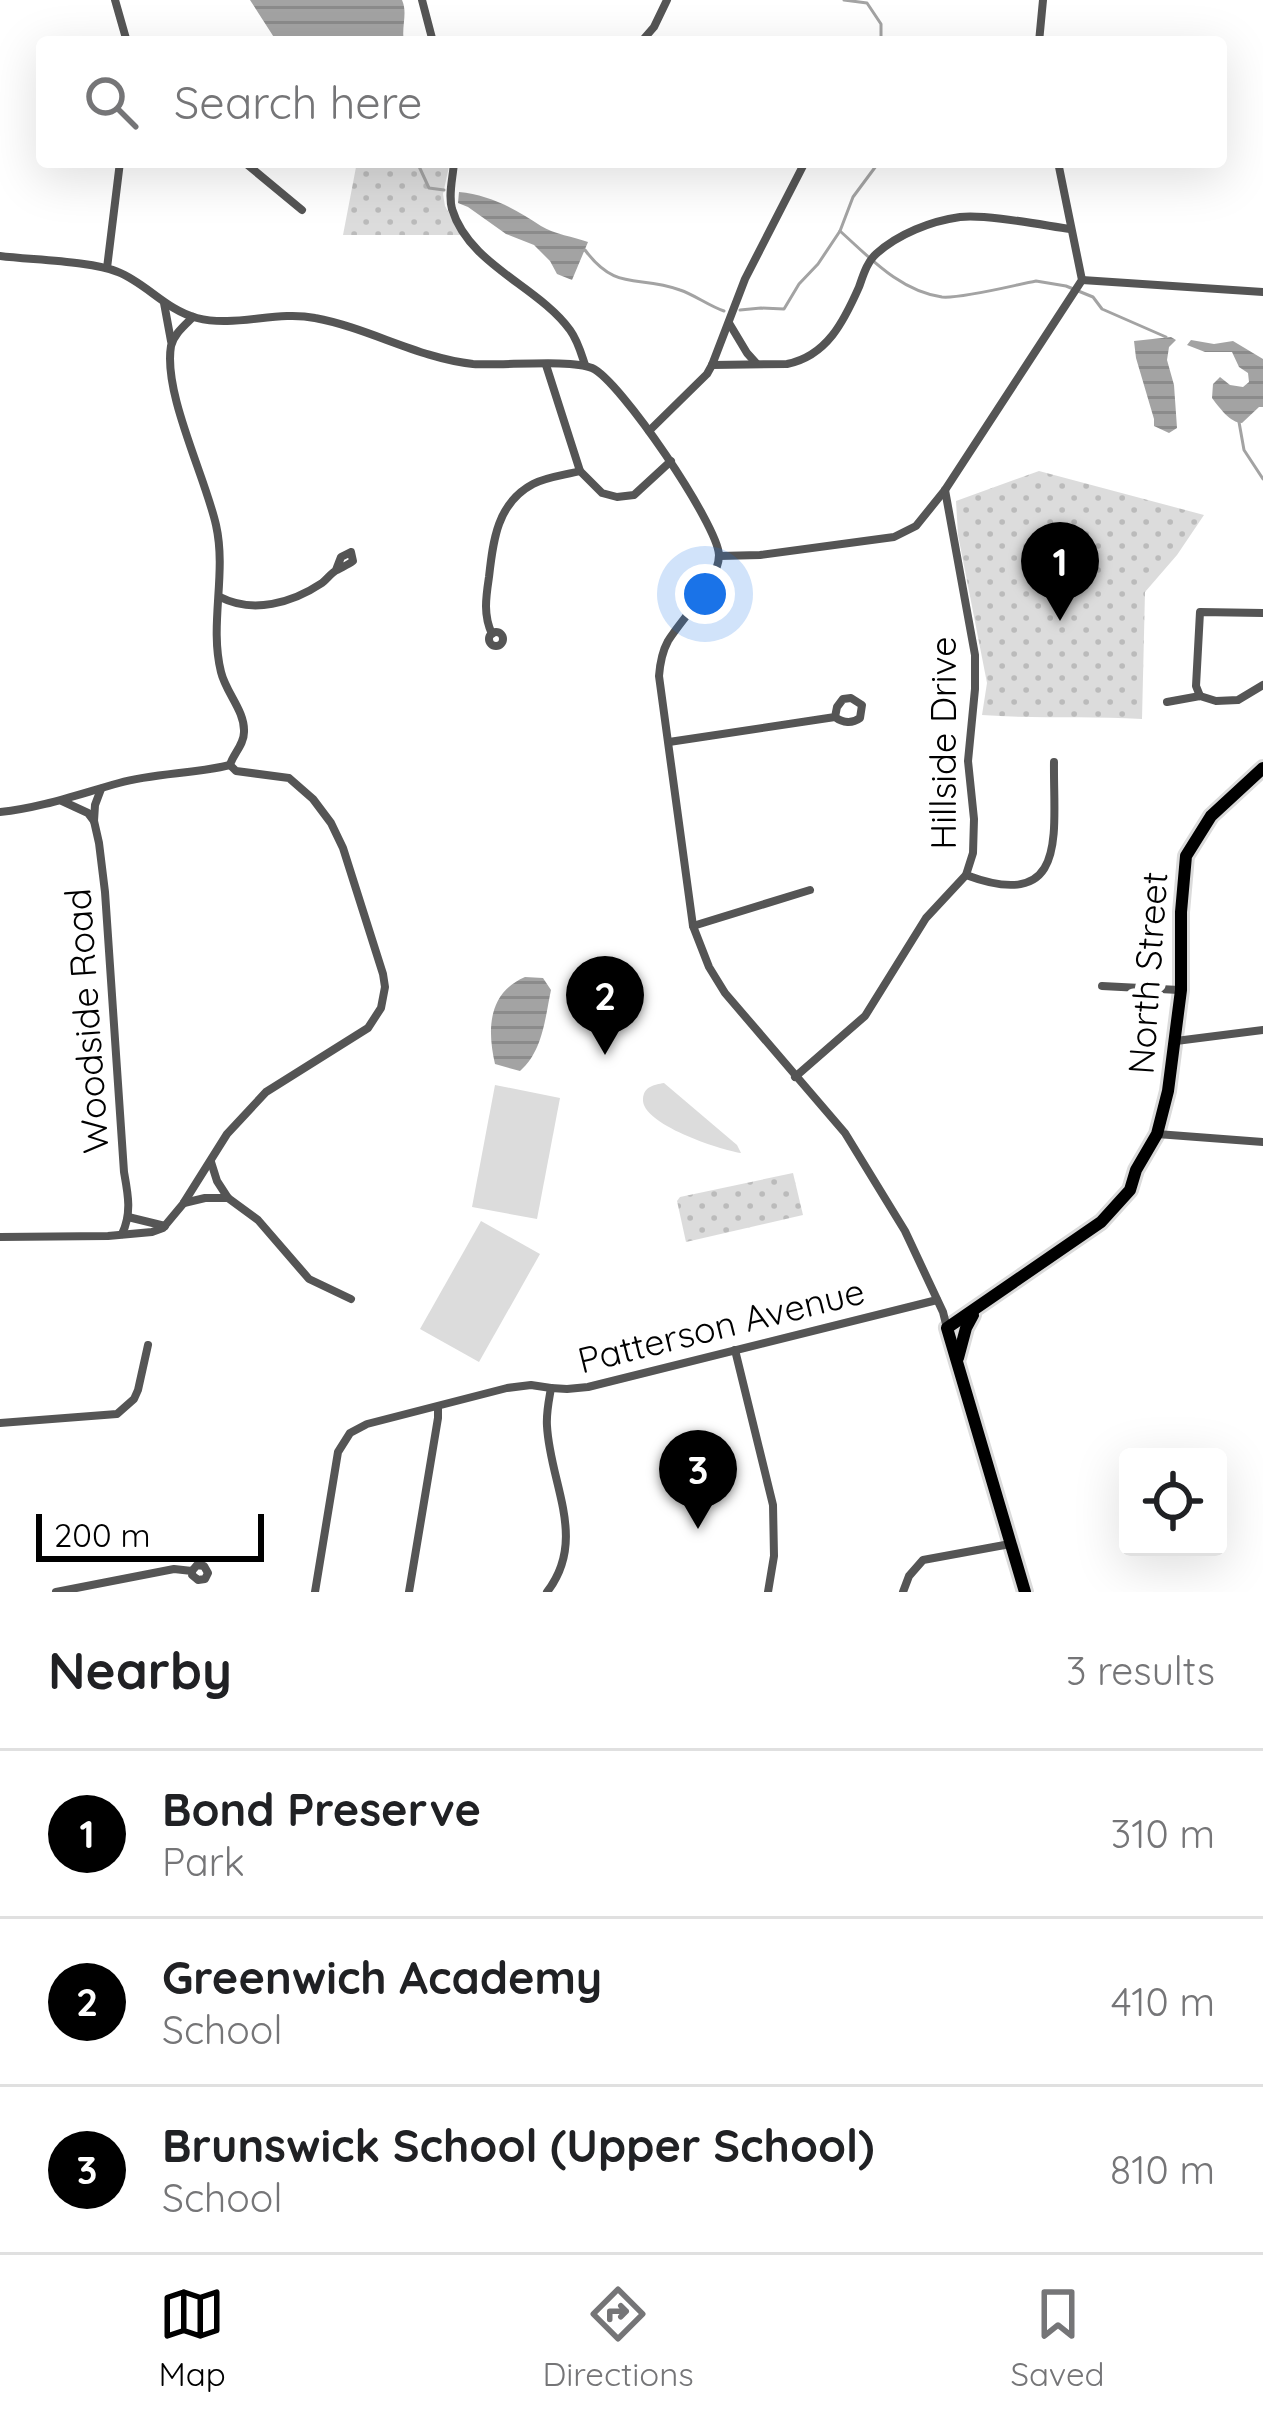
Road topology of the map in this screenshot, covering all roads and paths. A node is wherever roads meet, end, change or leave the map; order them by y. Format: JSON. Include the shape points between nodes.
{"nodes":[{"id":1,"x":115,"y":0,"type":"edge"},
{"id":2,"x":422,"y":0,"type":"edge"},
{"id":3,"x":667,"y":0,"type":"edge"},
{"id":4,"x":1043,"y":0,"type":"edge"},
{"id":5,"x":125,"y":36,"type":"edge"},
{"id":6,"x":431,"y":36,"type":"edge"},
{"id":7,"x":646,"y":36,"type":"edge"},
{"id":8,"x":1040,"y":36,"type":"edge"},
{"id":9,"x":119,"y":168,"type":"edge"},
{"id":10,"x":251,"y":168,"type":"edge"},
{"id":11,"x":454,"y":168,"type":"edge"},
{"id":12,"x":802,"y":168,"type":"edge"},
{"id":13,"x":1059,"y":168,"type":"edge"},
{"id":14,"x":302,"y":210,"type":"dead end"},
{"id":15,"x":1070,"y":229,"type":"junction"},
{"id":16,"x":0,"y":256,"type":"edge"},
{"id":17,"x":106,"y":268,"type":"junction"},
{"id":18,"x":1078,"y":286,"type":"junction"},
{"id":19,"x":1263,"y":292,"type":"edge"},
{"id":20,"x":164,"y":302,"type":"junction"},
{"id":21,"x":193,"y":317,"type":"junction"},
{"id":22,"x":728,"y":321,"type":"junction"},
{"id":23,"x":171,"y":343,"type":"junction"},
{"id":24,"x":757,"y":363,"type":"junction"},
{"id":25,"x":546,"y":365,"type":"junction"},
{"id":26,"x":585,"y":365,"type":"junction"},
{"id":27,"x":712,"y":365,"type":"junction"},
{"id":28,"x":649,"y":431,"type":"junction"},
{"id":29,"x":670,"y":461,"type":"junction"},
{"id":30,"x":580,"y":471,"type":"junction"},
{"id":31,"x":945,"y":490,"type":"junction"},
{"id":32,"x":719,"y":556,"type":"junction"},
{"id":33,"x":336,"y":570,"type":"dead end"},
{"id":34,"x":220,"y":597,"type":"junction"},
{"id":35,"x":1263,"y":613,"type":"edge"},
{"id":36,"x":492,"y":634,"type":"dead end"},
{"id":37,"x":1263,"y":685,"type":"edge"},
{"id":38,"x":1200,"y":695,"type":"junction"},
{"id":39,"x":1167,"y":702,"type":"dead end"},
{"id":40,"x":835,"y":717,"type":"dead end"},
{"id":41,"x":668,"y":742,"type":"junction"},
{"id":42,"x":1054,"y":762,"type":"dead end"},
{"id":43,"x":230,"y":766,"type":"junction"},
{"id":44,"x":1263,"y":768,"type":"edge"},
{"id":45,"x":101,"y":789,"type":"junction"},
{"id":46,"x":62,"y":801,"type":"junction"},
{"id":47,"x":0,"y":812,"type":"edge"},
{"id":48,"x":94,"y":821,"type":"junction"},
{"id":49,"x":966,"y":875,"type":"junction"},
{"id":50,"x":810,"y":890,"type":"dead end"},
{"id":51,"x":692,"y":926,"type":"junction"},
{"id":52,"x":1102,"y":986,"type":"dead end"},
{"id":53,"x":1181,"y":990,"type":"junction"},
{"id":54,"x":1263,"y":1030,"type":"edge"},
{"id":55,"x":1176,"y":1041,"type":"junction"},
{"id":56,"x":795,"y":1076,"type":"junction"},
{"id":57,"x":1157,"y":1134,"type":"junction"},
{"id":58,"x":1263,"y":1142,"type":"edge"},
{"id":59,"x":211,"y":1160,"type":"junction"},
{"id":60,"x":228,"y":1198,"type":"junction"},
{"id":61,"x":183,"y":1204,"type":"junction"},
{"id":62,"x":128,"y":1216,"type":"junction"},
{"id":63,"x":164,"y":1226,"type":"junction"},
{"id":64,"x":121,"y":1235,"type":"junction"},
{"id":65,"x":0,"y":1237,"type":"edge"},
{"id":66,"x":351,"y":1299,"type":"dead end"},
{"id":67,"x":937,"y":1300,"type":"junction"},
{"id":68,"x":976,"y":1309,"type":"junction"},
{"id":69,"x":947,"y":1328,"type":"junction"},
{"id":70,"x":148,"y":1345,"type":"dead end"},
{"id":71,"x":735,"y":1350,"type":"junction"},
{"id":72,"x":957,"y":1365,"type":"junction"},
{"id":73,"x":550,"y":1388,"type":"junction"},
{"id":74,"x":438,"y":1406,"type":"junction"},
{"id":75,"x":0,"y":1423,"type":"edge"},
{"id":76,"x":1011,"y":1543,"type":"junction"},
{"id":77,"x":192,"y":1570,"type":"dead end"},
{"id":78,"x":56,"y":1592,"type":"edge"},
{"id":79,"x":314,"y":1592,"type":"edge"},
{"id":80,"x":409,"y":1592,"type":"edge"},
{"id":81,"x":547,"y":1592,"type":"edge"},
{"id":82,"x":768,"y":1592,"type":"edge"},
{"id":83,"x":903,"y":1592,"type":"edge"},
{"id":84,"x":1024,"y":1592,"type":"edge"}],
"edges":[{"from":1,"to":5,"type":"street"},
{"from":2,"to":6,"type":"street"},
{"from":3,"to":7,"type":"street"},
{"from":4,"to":8,"type":"street"},
{"from":9,"to":17,"type":"street"},
{"from":10,"to":14,"type":"street"},
{"from":11,"to":26,"type":"street","via":[[451,204],[466,235],[561,319]]},
{"from":12,"to":22,"type":"street"},
{"from":13,"to":15,"type":"street"},
{"from":15,"to":18,"type":"street"},
{"from":15,"to":24,"type":"street","via":[[963,216],[918,228],[876,254],[842,326],[817,352],[799,362]]},
{"from":16,"to":17,"type":"street"},
{"from":17,"to":20,"type":"street"},
{"from":18,"to":19,"type":"street"},
{"from":18,"to":31,"type":"street"},
{"from":20,"to":21,"type":"street"},
{"from":20,"to":23,"type":"street"},
{"from":21,"to":23,"type":"street"},
{"from":21,"to":25,"type":"street","via":[[308,316],[445,360]]},
{"from":22,"to":24,"type":"street"},
{"from":22,"to":27,"type":"street"},
{"from":23,"to":34,"type":"street","via":[[175,391],[216,525]]},
{"from":24,"to":27,"type":"street"},
{"from":25,"to":26,"type":"street"},
{"from":25,"to":30,"type":"street"},
{"from":26,"to":28,"type":"street","via":[[608,379]]},
{"from":27,"to":28,"type":"street"},
{"from":28,"to":29,"type":"street"},
{"from":29,"to":30,"type":"street","via":[[634,495],[617,497]]},
{"from":29,"to":32,"type":"street"},
{"from":30,"to":36,"type":"street","via":[[533,484],[501,517],[485,608]]},
{"from":31,"to":32,"type":"street","via":[[916,526],[894,537]]},
{"from":31,"to":49,"type":"street","name":"Hillside Drive","via":[[975,655],[973,853]]},
{"from":32,"to":41,"type":"street","via":[[661,659]]},
{"from":33,"to":34,"type":"street","via":[[274,604]]},
{"from":34,"to":43,"type":"street","via":[[219,662],[244,729]]},
{"from":35,"to":38,"type":"street","via":[[1200,612]]},
{"from":37,"to":38,"type":"street","via":[[1238,700]]},
{"from":38,"to":39,"type":"street"},
{"from":40,"to":41,"type":"street"},
{"from":41,"to":51,"type":"street"},
{"from":42,"to":49,"type":"street","via":[[1047,867],[1018,885]]},
{"from":43,"to":45,"type":"street"},
{"from":43,"to":59,"type":"street","via":[[289,778],[321,808],[343,848],[385,987],[368,1028],[266,1092]]},
{"from":44,"to":53,"type":"main road","name":"North Street","via":[[1211,816],[1186,856]]},
{"from":45,"to":46,"type":"street"},
{"from":45,"to":48,"type":"street","name":"Woodside Road"},
{"from":46,"to":47,"type":"street"},
{"from":46,"to":48,"type":"street"},
{"from":48,"to":62,"type":"street","name":"Woodside Road"},
{"from":49,"to":56,"type":"street","name":"Hillside Drive","via":[[926,918],[865,1016]]},
{"from":50,"to":51,"type":"street"},
{"from":51,"to":56,"type":"street","via":[[725,993]]},
{"from":52,"to":53,"type":"street"},
{"from":53,"to":55,"type":"main road","name":"North Street"},
{"from":54,"to":55,"type":"street"},
{"from":55,"to":57,"type":"main road","name":"North Street"},
{"from":56,"to":67,"type":"street","via":[[845,1133]]},
{"from":57,"to":58,"type":"street"},
{"from":57,"to":68,"type":"main road","name":"North Street","via":[[1109,1215]]},
{"from":59,"to":60,"type":"street"},
{"from":59,"to":61,"type":"street"},
{"from":60,"to":61,"type":"street"},
{"from":60,"to":66,"type":"street","via":[[309,1279]]},
{"from":61,"to":63,"type":"street"},
{"from":62,"to":63,"type":"street"},
{"from":62,"to":64,"type":"street","name":"Woodside Road"},
{"from":63,"to":64,"type":"street"},
{"from":64,"to":65,"type":"street"},
{"from":67,"to":69,"type":"street"},
{"from":67,"to":71,"type":"street","name":"Patterson Avenue"},
{"from":68,"to":69,"type":"main road","name":"North Street"},
{"from":68,"to":72,"type":"main road"},
{"from":69,"to":72,"type":"main road"},
{"from":70,"to":75,"type":"street","via":[[138,1390],[118,1414]]},
{"from":71,"to":73,"type":"street","name":"Patterson Avenue","via":[[588,1387]]},
{"from":71,"to":82,"type":"street","via":[[773,1504]]},
{"from":72,"to":76,"type":"main road"},
{"from":73,"to":74,"type":"street","via":[[507,1388]]},
{"from":73,"to":81,"type":"street","name":"Patterson Avenue","via":[[547,1423],[567,1539]]},
{"from":74,"to":79,"type":"street","via":[[350,1433],[338,1452]]},
{"from":74,"to":80,"type":"street"},
{"from":76,"to":83,"type":"street","via":[[923,1560]]},
{"from":76,"to":84,"type":"main road"},
{"from":77,"to":78,"type":"street"}]}
